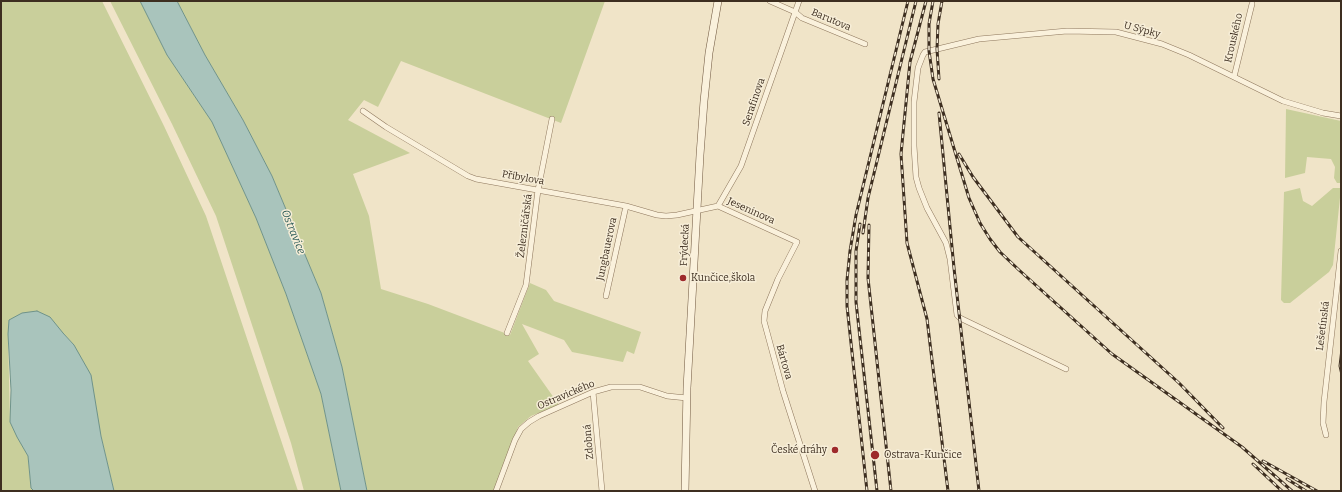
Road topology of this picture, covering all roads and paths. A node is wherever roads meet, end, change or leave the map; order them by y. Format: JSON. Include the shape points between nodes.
{"nodes":[{"id":1,"x":718,"y":1,"type":"edge"},
{"id":2,"x":770,"y":1,"type":"edge"},
{"id":3,"x":799,"y":1,"type":"edge"},
{"id":4,"x":1252,"y":4,"type":"dead end"},
{"id":5,"x":795,"y":12,"type":"junction"},
{"id":6,"x":865,"y":44,"type":"dead end"},
{"id":7,"x":1234,"y":77,"type":"junction"},
{"id":8,"x":363,"y":110,"type":"dead end"},
{"id":9,"x":1341,"y":116,"type":"edge"},
{"id":10,"x":552,"y":119,"type":"dead end"},
{"id":11,"x":538,"y":190,"type":"junction"},
{"id":12,"x":626,"y":206,"type":"junction"},
{"id":13,"x":718,"y":206,"type":"junction"},
{"id":14,"x":697,"y":210,"type":"junction"},
{"id":15,"x":797,"y":242,"type":"joint"},
{"id":16,"x":1341,"y":251,"type":"edge"},
{"id":17,"x":606,"y":296,"type":"dead end"},
{"id":18,"x":507,"y":333,"type":"dead end"},
{"id":19,"x":1066,"y":369,"type":"dead end"},
{"id":20,"x":593,"y":392,"type":"junction"},
{"id":21,"x":687,"y":398,"type":"junction"},
{"id":22,"x":1326,"y":435,"type":"dead end"},
{"id":23,"x":496,"y":491,"type":"edge"},
{"id":24,"x":602,"y":491,"type":"edge"},
{"id":25,"x":685,"y":491,"type":"edge"},
{"id":26,"x":815,"y":491,"type":"edge"}],
"edges":[{"from":1,"to":14,"type":"main road","name":"Frýdecká","via":[[704,101]]},
{"from":2,"to":5,"type":"street","name":"Barutova"},
{"from":3,"to":5,"type":"street","name":"Serafinova"},
{"from":4,"to":7,"type":"street","name":"Krouského"},
{"from":5,"to":6,"type":"street","name":"Barutova","via":[[802,18]]},
{"from":5,"to":13,"type":"street","name":"Serafinova","via":[[741,166]]},
{"from":7,"to":9,"type":"street","name":"U Sýpky","via":[[1283,101]]},
{"from":7,"to":19,"type":"street","name":"U Sýpky","via":[[1162,44],[1116,32],[1067,31],[979,39],[937,48],[923,55],[918,68],[914,102],[916,177],[927,208],[946,243],[957,315]]},
{"from":8,"to":11,"type":"street","name":"Přibylova","via":[[386,127],[468,176]]},
{"from":10,"to":11,"type":"street","name":"Železničářská"},
{"from":11,"to":12,"type":"street","name":"Přibylova"},
{"from":11,"to":18,"type":"street","name":"Železničářská","via":[[526,285]]},
{"from":12,"to":14,"type":"street","name":"Přibylova","via":[[666,216]]},
{"from":12,"to":17,"type":"street","name":"Jungbauerova"},
{"from":13,"to":14,"type":"street","name":"Jeseninova"},
{"from":13,"to":15,"type":"street","name":"Jeseninova"},
{"from":14,"to":21,"type":"main road","name":"Frýdecká"},
{"from":15,"to":26,"type":"street","name":"Bártova","via":[[778,279],[765,311],[764,321]]},
{"from":16,"to":22,"type":"street","name":"Lešetínská","via":[[1324,402],[1323,423]]},
{"from":20,"to":21,"type":"street","name":"Ostravického","via":[[611,387],[640,387],[667,396]]},
{"from":20,"to":23,"type":"street","name":"Ostravického","via":[[539,416],[521,429]]},
{"from":20,"to":24,"type":"street","name":"Zdobná"},
{"from":21,"to":25,"type":"main road","name":"Frýdecká"}]}
